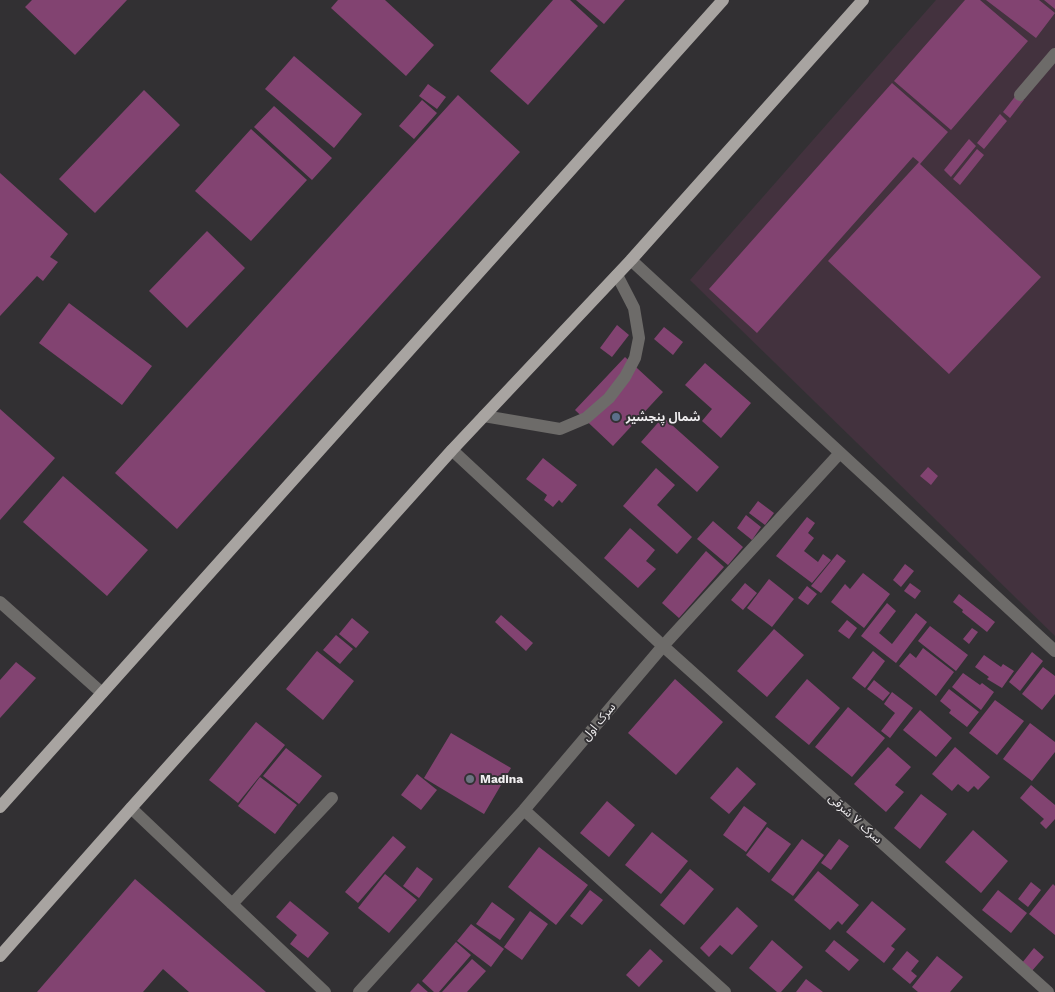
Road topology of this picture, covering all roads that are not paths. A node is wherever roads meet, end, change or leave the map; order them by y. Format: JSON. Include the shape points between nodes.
{"nodes":[{"id":1,"x":723,"y":0,"type":"edge"},
{"id":2,"x":863,"y":0,"type":"edge"},
{"id":3,"x":1055,"y":54,"type":"edge"},
{"id":4,"x":1020,"y":95,"type":"dead end"},
{"id":5,"x":631,"y":260,"type":"junction"},
{"id":6,"x":617,"y":275,"type":"junction"},
{"id":7,"x":484,"y":416,"type":"junction"},
{"id":8,"x":452,"y":450,"type":"junction"},
{"id":9,"x":840,"y":454,"type":"junction"},
{"id":10,"x":0,"y":602,"type":"edge"},
{"id":11,"x":663,"y":646,"type":"junction"},
{"id":12,"x":1055,"y":652,"type":"edge"},
{"id":13,"x":102,"y":693,"type":"junction"},
{"id":14,"x":332,"y":798,"type":"dead end"},
{"id":15,"x":0,"y":807,"type":"edge"},
{"id":16,"x":132,"y":808,"type":"junction"},
{"id":17,"x":524,"y":810,"type":"junction"},
{"id":18,"x":232,"y":904,"type":"junction"},
{"id":19,"x":0,"y":956,"type":"edge"},
{"id":20,"x":325,"y":992,"type":"edge"},
{"id":21,"x":359,"y":992,"type":"edge"},
{"id":22,"x":725,"y":992,"type":"edge"},
{"id":23,"x":1048,"y":992,"type":"edge"}],
"edges":[{"from":1,"to":13,"type":"main road"},
{"from":2,"to":5,"type":"main road"},
{"from":3,"to":4,"type":"street"},
{"from":5,"to":6,"type":"main road"},
{"from":5,"to":9,"type":"street"},
{"from":6,"to":7,"type":"main road"},
{"from":6,"to":7,"type":"street","via":[[634,308],[639,338],[635,358],[625,378],[609,398],[586,418],[560,428]]},
{"from":7,"to":8,"type":"main road"},
{"from":8,"to":11,"type":"street","name":"سرک ۷ شرقی"},
{"from":8,"to":16,"type":"main road"},
{"from":9,"to":11,"type":"street","name":"سرک‌ اول"},
{"from":9,"to":12,"type":"street"},
{"from":10,"to":13,"type":"street"},
{"from":11,"to":17,"type":"street","name":"سرک‌ اول"},
{"from":11,"to":23,"type":"street","name":"سرک ۷ شرقی"},
{"from":13,"to":15,"type":"main road"},
{"from":14,"to":18,"type":"street"},
{"from":16,"to":18,"type":"street"},
{"from":16,"to":19,"type":"main road"},
{"from":17,"to":21,"type":"street","name":"سرک‌ اول"},
{"from":17,"to":22,"type":"street"},
{"from":18,"to":20,"type":"street"}]}
